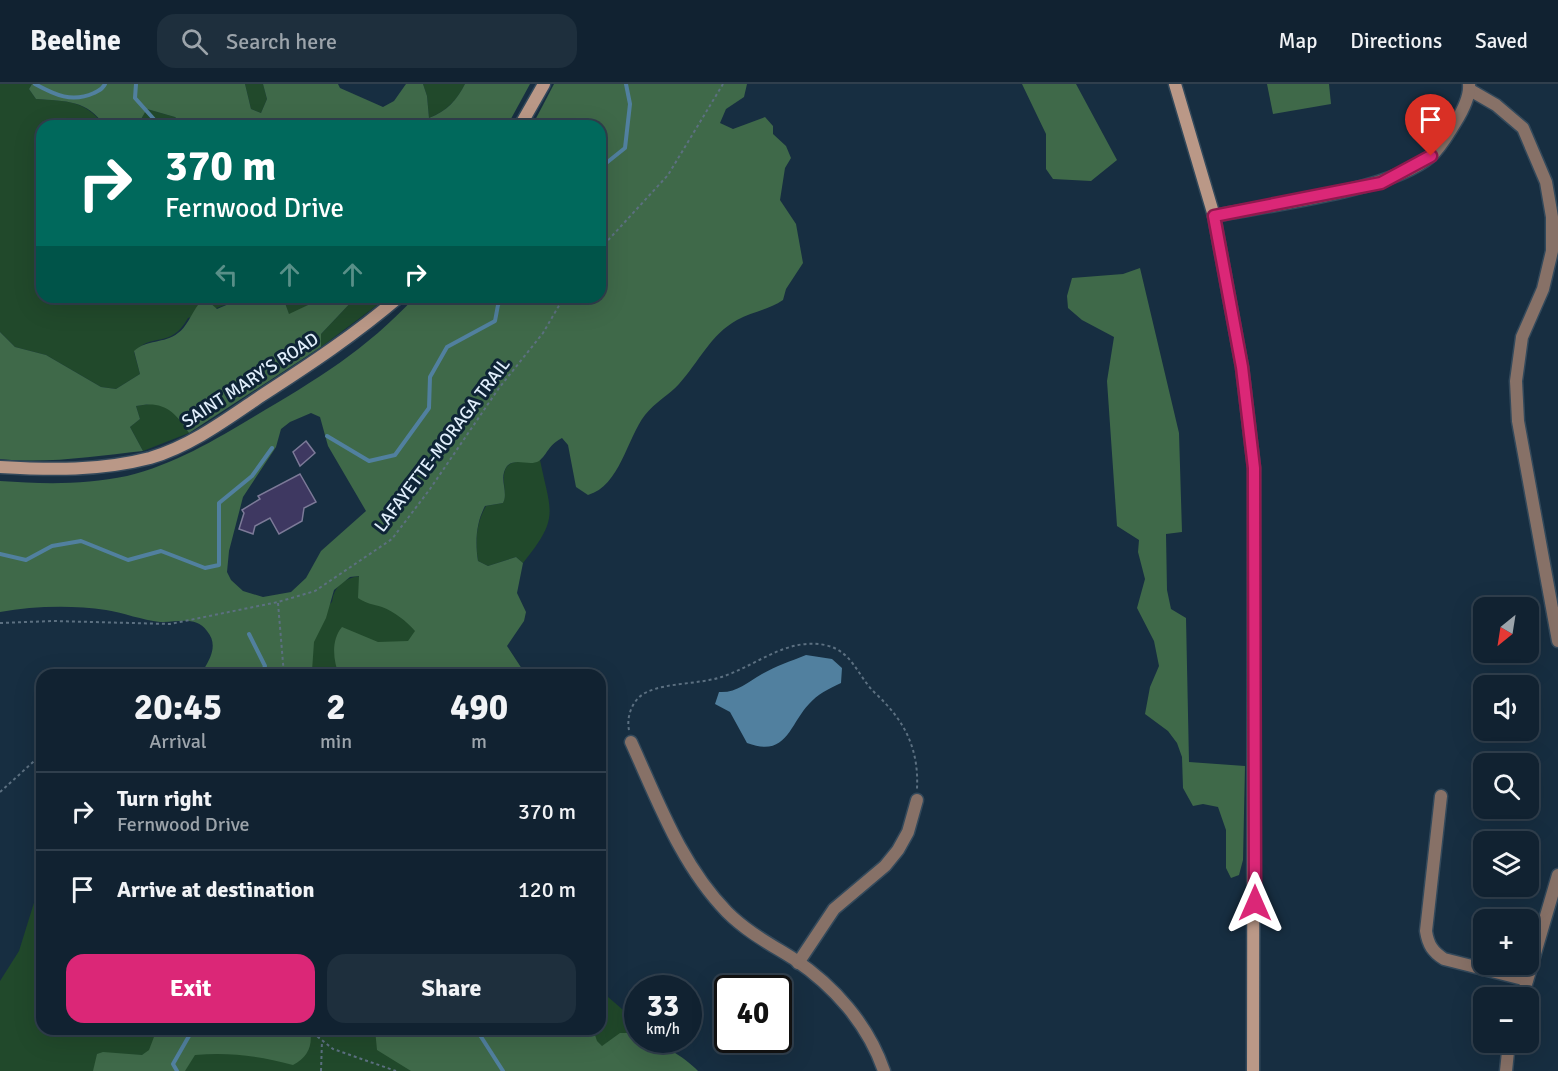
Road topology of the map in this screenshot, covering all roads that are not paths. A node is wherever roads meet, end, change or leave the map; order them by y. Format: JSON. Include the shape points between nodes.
{"nodes":[{"id":1,"x":544,"y":84,"type":"edge"},
{"id":2,"x":1175,"y":84,"type":"edge"},
{"id":3,"x":1469,"y":87,"type":"edge"},
{"id":4,"x":523,"y":120,"type":"edge"},
{"id":5,"x":1214,"y":216,"type":"junction"},
{"id":6,"x":392,"y":303,"type":"edge"},
{"id":7,"x":0,"y":467,"type":"edge"},
{"id":8,"x":1558,"y":641,"type":"edge"},
{"id":9,"x":631,"y":742,"type":"road end"},
{"id":10,"x":1441,"y":796,"type":"dead end"},
{"id":11,"x":917,"y":801,"type":"road end"},
{"id":12,"x":1558,"y":875,"type":"edge"},
{"id":13,"x":798,"y":963,"type":"junction"},
{"id":14,"x":1527,"y":980,"type":"junction"},
{"id":15,"x":1525,"y":987,"type":"edge"},
{"id":16,"x":1508,"y":1053,"type":"edge"},
{"id":17,"x":884,"y":1071,"type":"edge"},
{"id":18,"x":1253,"y":1071,"type":"edge"},
{"id":19,"x":1506,"y":1071,"type":"edge"}],
"edges":[{"from":1,"to":4,"type":"street"},
{"from":2,"to":5,"type":"street"},
{"from":3,"to":5,"type":"street","via":[[1460,116],[1445,139],[1431,156],[1409,170],[1381,183]]},
{"from":3,"to":8,"type":"street","via":[[1523,128],[1545,182],[1552,217],[1552,251],[1543,289],[1522,337],[1516,381],[1518,421]]},
{"from":5,"to":18,"type":"street","via":[[1242,367],[1254,468]]},
{"from":6,"to":7,"type":"street","name":"SAINT MARY'S ROAD","via":[[302,369],[188,443],[114,466],[62,471]]},
{"from":9,"to":13,"type":"street","via":[[667,822],[698,878],[741,925]]},
{"from":10,"to":14,"type":"street","via":[[1428,942],[1444,959]]},
{"from":11,"to":13,"type":"street","via":[[898,850],[834,909]]},
{"from":12,"to":14,"type":"street"},
{"from":13,"to":17,"type":"street","via":[[848,1007]]},
{"from":14,"to":15,"type":"street"},
{"from":16,"to":19,"type":"street"}]}
